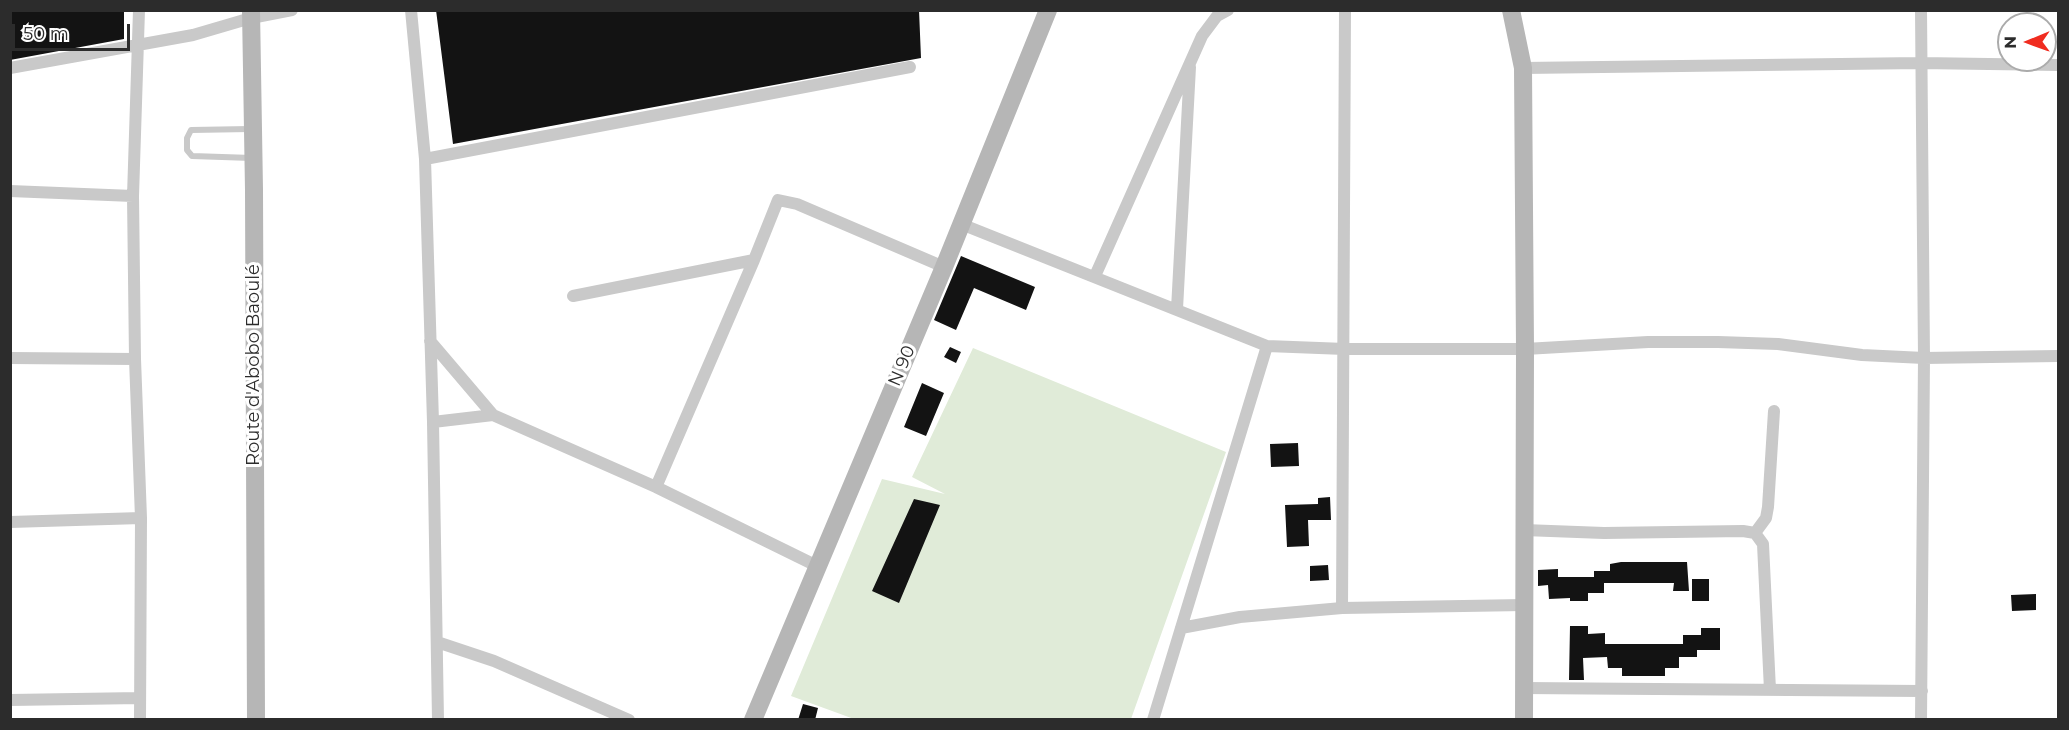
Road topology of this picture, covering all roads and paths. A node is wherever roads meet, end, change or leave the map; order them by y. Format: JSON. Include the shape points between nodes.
{"nodes":[{"id":1,"x":139,"y":10,"type":"edge"},
{"id":2,"x":292,"y":10,"type":"edge"},
{"id":3,"x":411,"y":10,"type":"edge"},
{"id":4,"x":1048,"y":10,"type":"edge"},
{"id":5,"x":1228,"y":10,"type":"edge"},
{"id":6,"x":1345,"y":10,"type":"edge"},
{"id":7,"x":1511,"y":10,"type":"edge"},
{"id":8,"x":1921,"y":10,"type":"edge"},
{"id":9,"x":251,"y":14,"type":"edge"},
{"id":10,"x":139,"y":45,"type":"junction"},
{"id":11,"x":1190,"y":59,"type":"junction"},
{"id":12,"x":1920,"y":63,"type":"junction"},
{"id":13,"x":2058,"y":65,"type":"edge"},
{"id":14,"x":910,"y":66,"type":"dead end"},
{"id":15,"x":10,"y":68,"type":"edge"},
{"id":16,"x":1523,"y":68,"type":"junction"},
{"id":17,"x":253,"y":129,"type":"junction"},
{"id":18,"x":254,"y":158,"type":"junction"},
{"id":19,"x":425,"y":159,"type":"junction"},
{"id":20,"x":10,"y":191,"type":"edge"},
{"id":21,"x":133,"y":196,"type":"junction"},
{"id":22,"x":961,"y":224,"type":"junction"},
{"id":23,"x":754,"y":261,"type":"junction"},
{"id":24,"x":944,"y":267,"type":"junction"},
{"id":25,"x":1095,"y":276,"type":"junction"},
{"id":26,"x":573,"y":296,"type":"dead end"},
{"id":27,"x":1177,"y":309,"type":"junction"},
{"id":28,"x":430,"y":341,"type":"junction"},
{"id":29,"x":1267,"y":346,"type":"junction"},
{"id":30,"x":1345,"y":349,"type":"junction"},
{"id":31,"x":1525,"y":349,"type":"junction"},
{"id":32,"x":2058,"y":356,"type":"edge"},
{"id":33,"x":10,"y":358,"type":"edge"},
{"id":34,"x":1924,"y":358,"type":"junction"},
{"id":35,"x":135,"y":359,"type":"junction"},
{"id":36,"x":1774,"y":411,"type":"dead end"},
{"id":37,"x":493,"y":415,"type":"junction"},
{"id":38,"x":433,"y":422,"type":"junction"},
{"id":39,"x":656,"y":487,"type":"junction"},
{"id":40,"x":141,"y":518,"type":"junction"},
{"id":41,"x":10,"y":522,"type":"edge"},
{"id":42,"x":1524,"y":530,"type":"junction"},
{"id":43,"x":1755,"y":533,"type":"junction"},
{"id":44,"x":819,"y":567,"type":"junction"},
{"id":45,"x":1524,"y":605,"type":"junction"},
{"id":46,"x":1342,"y":608,"type":"junction"},
{"id":47,"x":1180,"y":628,"type":"junction"},
{"id":48,"x":437,"y":642,"type":"junction"},
{"id":49,"x":1523,"y":688,"type":"junction"},
{"id":50,"x":1770,"y":690,"type":"junction"},
{"id":51,"x":1922,"y":691,"type":"junction"},
{"id":52,"x":140,"y":698,"type":"junction"},
{"id":53,"x":10,"y":700,"type":"edge"},
{"id":54,"x":140,"y":720,"type":"edge"},
{"id":55,"x":256,"y":720,"type":"edge"},
{"id":56,"x":438,"y":720,"type":"edge"},
{"id":57,"x":629,"y":720,"type":"edge"},
{"id":58,"x":753,"y":720,"type":"edge"},
{"id":59,"x":1153,"y":720,"type":"edge"},
{"id":60,"x":1524,"y":720,"type":"edge"},
{"id":61,"x":1921,"y":720,"type":"edge"}],
"edges":[{"from":1,"to":10,"type":"street"},
{"from":2,"to":9,"type":"street"},
{"from":3,"to":19,"type":"street"},
{"from":4,"to":22,"type":"street","name":"N 90"},
{"from":5,"to":11,"type":"street","via":[[1217,16]]},
{"from":6,"to":30,"type":"street"},
{"from":7,"to":16,"type":"street"},
{"from":8,"to":12,"type":"street"},
{"from":9,"to":10,"type":"street","via":[[193,35]]},
{"from":9,"to":17,"type":"street","name":"Route d'Abobo Baoulé"},
{"from":10,"to":15,"type":"street"},
{"from":10,"to":21,"type":"street"},
{"from":11,"to":25,"type":"street"},
{"from":11,"to":27,"type":"street"},
{"from":12,"to":13,"type":"street"},
{"from":12,"to":16,"type":"street"},
{"from":12,"to":34,"type":"street"},
{"from":14,"to":19,"type":"street"},
{"from":16,"to":31,"type":"street"},
{"from":17,"to":18,"type":"street","name":"Route d'Abobo Baoulé"},
{"from":17,"to":18,"type":"lane","via":[[194,129],[189,132],[187,144],[192,156]]},
{"from":18,"to":55,"type":"street","name":"Route d'Abobo Baoulé"},
{"from":19,"to":28,"type":"street"},
{"from":20,"to":21,"type":"street"},
{"from":21,"to":35,"type":"street"},
{"from":22,"to":24,"type":"street","name":"N 90"},
{"from":22,"to":25,"type":"street"},
{"from":23,"to":24,"type":"street","via":[[778,200],[797,204]]},
{"from":23,"to":26,"type":"street"},
{"from":23,"to":39,"type":"street"},
{"from":24,"to":44,"type":"street","name":"N 90"},
{"from":25,"to":27,"type":"street"},
{"from":27,"to":29,"type":"street"},
{"from":28,"to":37,"type":"street"},
{"from":28,"to":38,"type":"street"},
{"from":29,"to":30,"type":"street"},
{"from":29,"to":47,"type":"street"},
{"from":30,"to":31,"type":"street"},
{"from":30,"to":46,"type":"street"},
{"from":31,"to":34,"type":"street","via":[[1718,342]]},
{"from":31,"to":42,"type":"street"},
{"from":32,"to":34,"type":"street"},
{"from":33,"to":35,"type":"street"},
{"from":34,"to":51,"type":"street"},
{"from":35,"to":40,"type":"street"},
{"from":36,"to":43,"type":"street","via":[[1768,507],[1766,518]]},
{"from":37,"to":38,"type":"street"},
{"from":37,"to":39,"type":"street"},
{"from":38,"to":48,"type":"street"},
{"from":39,"to":44,"type":"street"},
{"from":40,"to":41,"type":"street"},
{"from":40,"to":52,"type":"street"},
{"from":42,"to":43,"type":"street"},
{"from":42,"to":45,"type":"street"},
{"from":43,"to":50,"type":"street","via":[[1763,544]]},
{"from":44,"to":58,"type":"street","name":"N 90"},
{"from":45,"to":46,"type":"street"},
{"from":45,"to":49,"type":"street"},
{"from":46,"to":47,"type":"street","via":[[1240,617]]},
{"from":47,"to":59,"type":"street"},
{"from":48,"to":56,"type":"street"},
{"from":48,"to":57,"type":"street","via":[[494,661]]},
{"from":49,"to":50,"type":"street"},
{"from":49,"to":60,"type":"street"},
{"from":50,"to":51,"type":"street"},
{"from":51,"to":61,"type":"street"},
{"from":52,"to":53,"type":"street"},
{"from":52,"to":54,"type":"street"}]}
